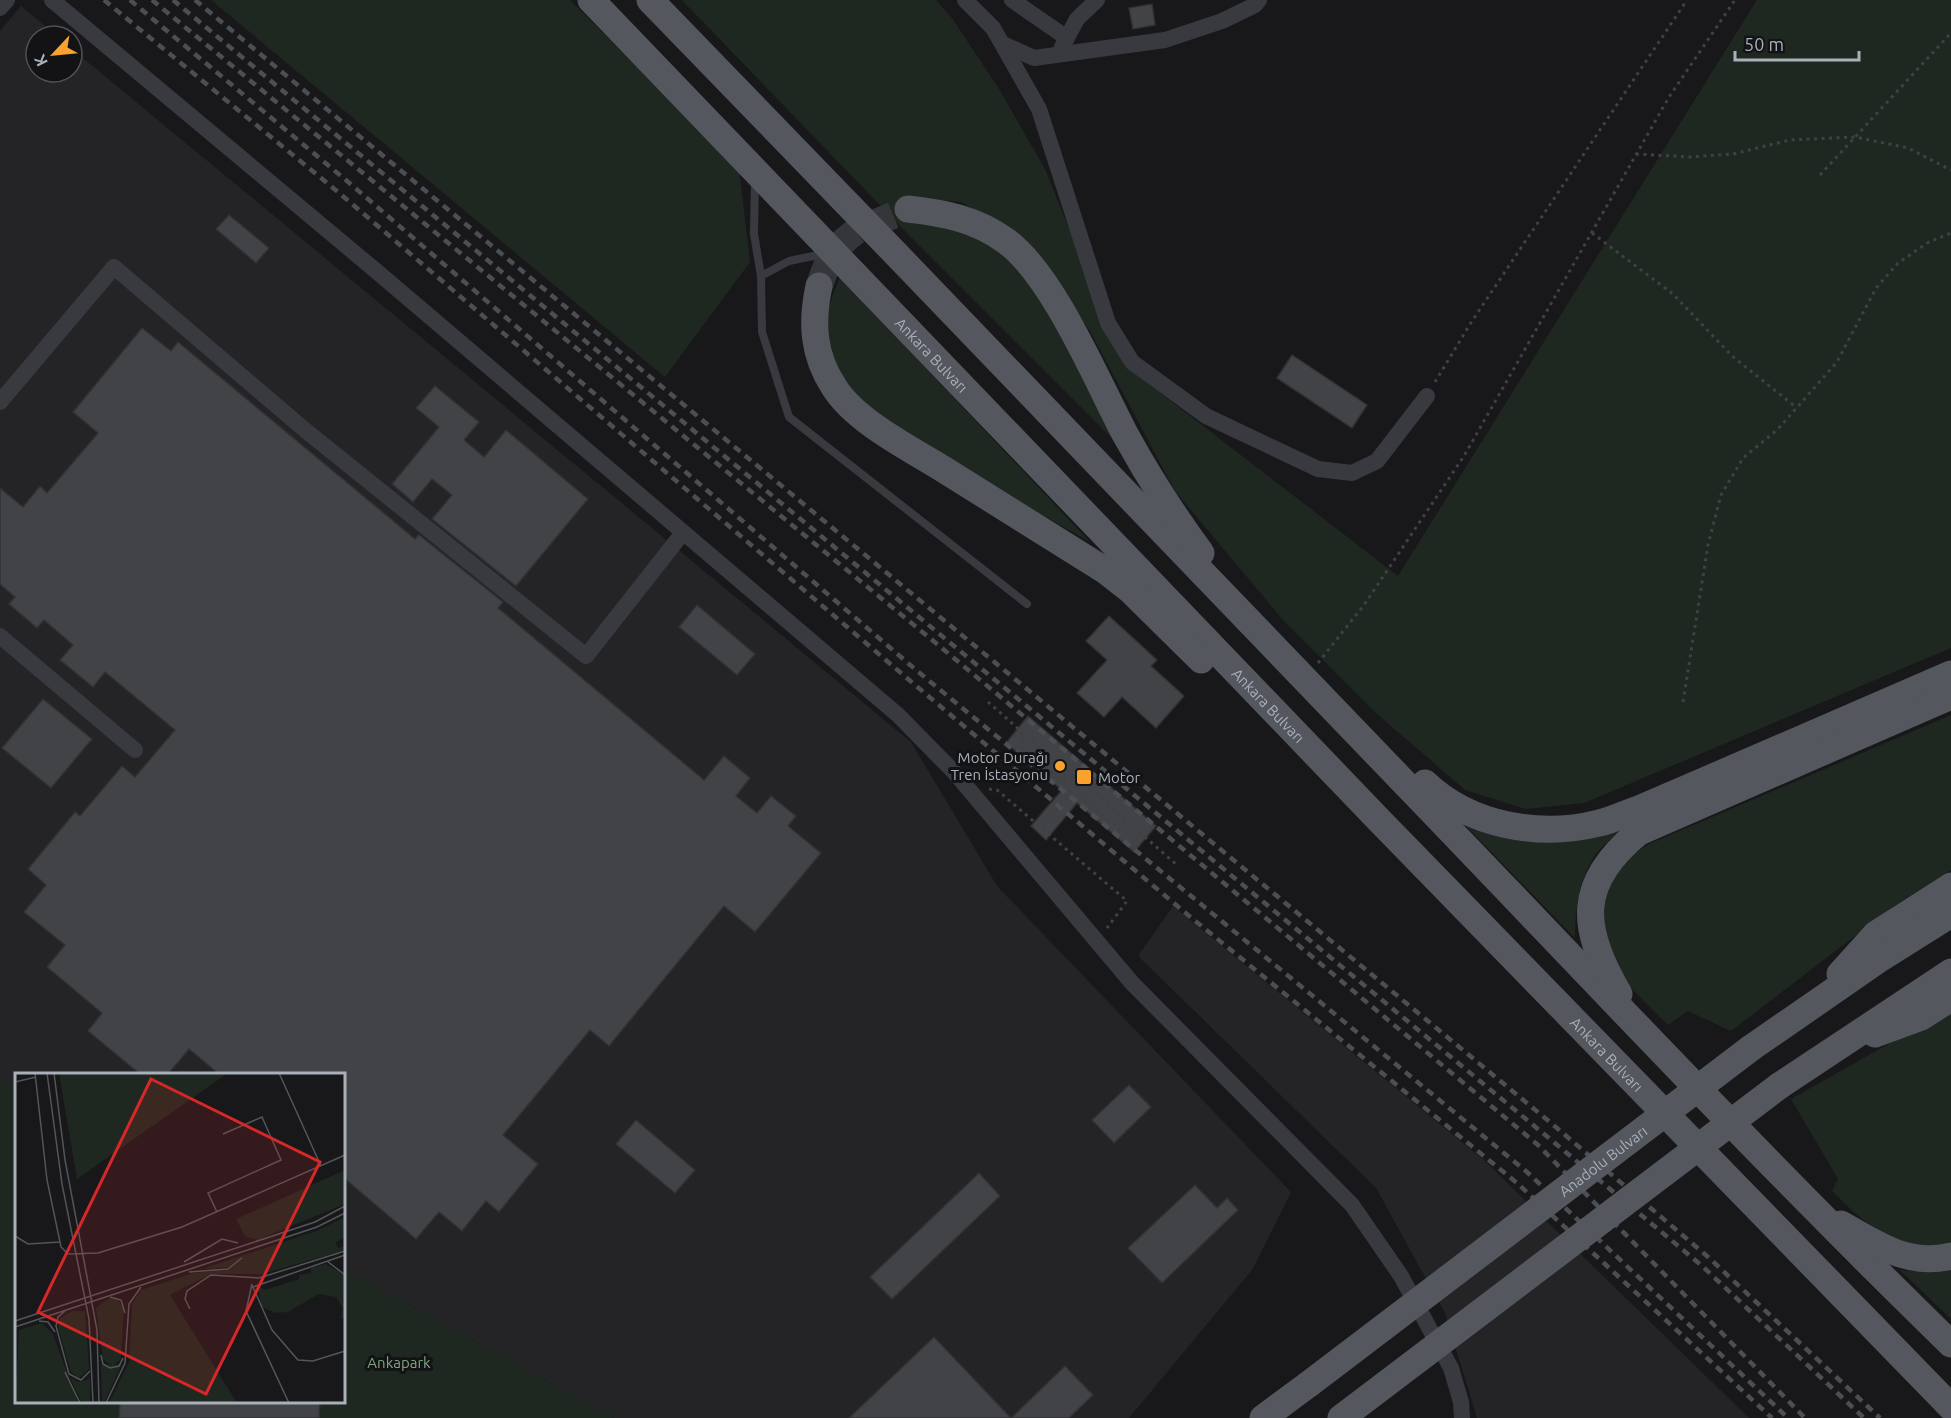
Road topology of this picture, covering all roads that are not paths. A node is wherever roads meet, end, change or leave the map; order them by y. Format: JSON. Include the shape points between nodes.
{"nodes":[{"id":1,"x":7,"y":0,"type":"edge"},
{"id":2,"x":52,"y":0,"type":"edge"},
{"id":3,"x":591,"y":0,"type":"edge"},
{"id":4,"x":650,"y":0,"type":"edge"},
{"id":5,"x":965,"y":0,"type":"edge"},
{"id":6,"x":1012,"y":0,"type":"edge"},
{"id":7,"x":1097,"y":0,"type":"edge"},
{"id":8,"x":1259,"y":0,"type":"edge"},
{"id":9,"x":0,"y":8,"type":"edge"},
{"id":10,"x":1067,"y":38,"type":"junction"},
{"id":11,"x":1003,"y":44,"type":"junction"},
{"id":12,"x":1059,"y":54,"type":"junction"},
{"id":13,"x":755,"y":169,"type":"junction"},
{"id":14,"x":908,"y":209,"type":"tunnel mouth"},
{"id":15,"x":835,"y":251,"type":"junction"},
{"id":16,"x":761,"y":276,"type":"junction"},
{"id":17,"x":819,"y":286,"type":"tunnel mouth"},
{"id":18,"x":1427,"y":396,"type":"road end"},
{"id":19,"x":0,"y":402,"type":"edge"},
{"id":20,"x":682,"y":534,"type":"junction"},
{"id":21,"x":1027,"y":604,"type":"dead end"},
{"id":22,"x":0,"y":636,"type":"edge"},
{"id":23,"x":1263,"y":639,"type":"junction"},
{"id":24,"x":1951,"y":674,"type":"edge"},
{"id":25,"x":1951,"y":696,"type":"edge"},
{"id":26,"x":135,"y":750,"type":"dead end"},
{"id":27,"x":1378,"y":819,"type":"junction"},
{"id":28,"x":1951,"y":886,"type":"edge"},
{"id":29,"x":1951,"y":914,"type":"edge"},
{"id":30,"x":1951,"y":972,"type":"edge"},
{"id":31,"x":1951,"y":998,"type":"edge"},
{"id":32,"x":1812,"y":1005,"type":"junction"},
{"id":33,"x":1640,"y":1028,"type":"junction"},
{"id":34,"x":1831,"y":1049,"type":"junction"},
{"id":35,"x":1805,"y":1202,"type":"junction"},
{"id":36,"x":1951,"y":1256,"type":"edge"},
{"id":37,"x":1951,"y":1344,"type":"edge"},
{"id":38,"x":1951,"y":1407,"type":"edge"},
{"id":39,"x":1263,"y":1418,"type":"edge"},
{"id":40,"x":1341,"y":1418,"type":"edge"},
{"id":41,"x":1462,"y":1418,"type":"edge"}],
"edges":[{"from":1,"to":9,"type":"street"},
{"from":2,"to":20,"type":"street"},
{"from":3,"to":13,"type":"main road","name":"Ankara Bulvarı"},
{"from":4,"to":23,"type":"main road"},
{"from":5,"to":11,"type":"street"},
{"from":6,"to":10,"type":"street"},
{"from":7,"to":10,"type":"street","via":[[1077,19]]},
{"from":8,"to":12,"type":"street","via":[[1222,21],[1165,40]]},
{"from":10,"to":12,"type":"street"},
{"from":11,"to":12,"type":"street","via":[[1034,58]]},
{"from":11,"to":18,"type":"street","via":[[1039,109],[1108,323],[1132,362],[1206,416],[1318,469],[1352,473],[1377,461]]},
{"from":13,"to":15,"type":"main road","name":"Ankara Bulvarı"},
{"from":13,"to":16,"type":"lane","via":[[754,234]]},
{"from":14,"to":23,"type":"main road","via":[[940,213],[987,228],[1033,266],[1151,481]]},
{"from":15,"to":16,"type":"lane","via":[[789,261]]},
{"from":15,"to":27,"type":"main road","name":"Ankara Bulvarı"},
{"from":16,"to":21,"type":"lane","via":[[762,332],[789,417]]},
{"from":17,"to":27,"type":"main road","via":[[814,323],[819,357],[835,389],[849,405],[897,440],[1106,571],[1129,589],[1299,760]]},
{"from":19,"to":20,"type":"street","via":[[114,267],[305,430],[586,656]]},
{"from":20,"to":41,"type":"street","via":[[898,715],[955,773],[1132,983],[1352,1205],[1401,1276],[1451,1368]]},
{"from":22,"to":26,"type":"street"},
{"from":23,"to":24,"type":"main road","via":[[1313,668],[1394,753],[1451,805],[1504,824],[1560,829],[1599,823],[1639,808]]},
{"from":23,"to":33,"type":"main road"},
{"from":25,"to":33,"type":"main road","via":[[1639,832],[1610,857],[1593,892],[1593,941]]},
{"from":27,"to":38,"type":"main road","name":"Ankara Bulvarı"},
{"from":28,"to":32,"type":"main road","via":[[1876,934]]},
{"from":29,"to":32,"type":"main road","name":"Anadolu Bulvarı"},
{"from":30,"to":34,"type":"main road"},
{"from":31,"to":34,"type":"main road","via":[[1921,1017]]},
{"from":32,"to":39,"type":"main road","name":"Anadolu Bulvarı","bridge":true},
{"from":33,"to":35,"type":"main road"},
{"from":34,"to":40,"type":"main road","bridge":true},
{"from":35,"to":36,"type":"main road","via":[[1902,1257],[1936,1260]]},
{"from":35,"to":37,"type":"main road"}]}
